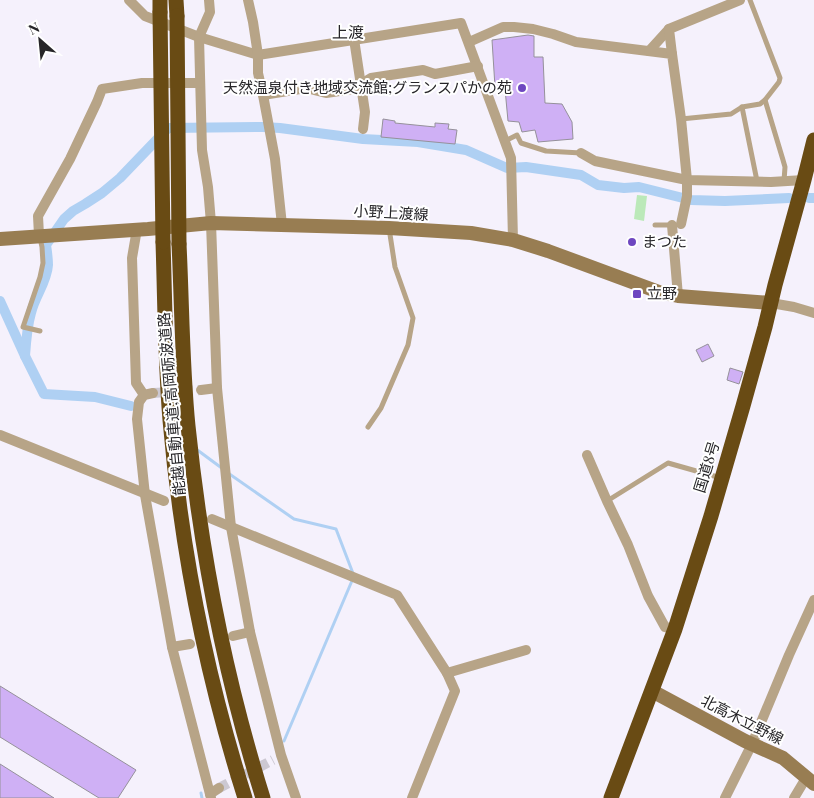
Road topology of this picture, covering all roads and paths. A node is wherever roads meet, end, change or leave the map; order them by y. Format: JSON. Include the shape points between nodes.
{"nodes":[{"id":1,"x":129,"y":0,"type":"edge"},
{"id":2,"x":176,"y":0,"type":"edge"},
{"id":3,"x":210,"y":0,"type":"edge"},
{"id":4,"x":248,"y":0,"type":"edge"},
{"id":5,"x":740,"y":0,"type":"edge"},
{"id":6,"x":750,"y":0,"type":"edge"},
{"id":7,"x":160,"y":6,"type":"edge"},
{"id":8,"x":669,"y":29,"type":"junction"},
{"id":9,"x":199,"y":37,"type":"junction"},
{"id":10,"x":354,"y":39,"type":"junction"},
{"id":11,"x":469,"y":42,"type":"junction"},
{"id":12,"x":649,"y":51,"type":"junction"},
{"id":13,"x":672,"y":54,"type":"junction"},
{"id":14,"x":258,"y":55,"type":"junction"},
{"id":15,"x":478,"y":66,"type":"junction"},
{"id":16,"x":200,"y":83,"type":"junction"},
{"id":17,"x":361,"y":84,"type":"junction"},
{"id":18,"x":263,"y":95,"type":"junction"},
{"id":19,"x":765,"y":100,"type":"junction"},
{"id":20,"x":742,"y":107,"type":"junction"},
{"id":21,"x":681,"y":119,"type":"junction"},
{"id":22,"x":363,"y":129,"type":"dead end"},
{"id":23,"x":814,"y":140,"type":"edge"},
{"id":24,"x":505,"y":141,"type":"junction"},
{"id":25,"x":581,"y":153,"type":"joint"},
{"id":26,"x":687,"y":180,"type":"junction"},
{"id":27,"x":804,"y":180,"type":"junction"},
{"id":28,"x":757,"y":181,"type":"junction"},
{"id":29,"x":784,"y":181,"type":"junction"},
{"id":30,"x":211,"y":223,"type":"junction"},
{"id":31,"x":677,"y":224,"type":"junction"},
{"id":32,"x":282,"y":225,"type":"junction"},
{"id":33,"x":655,"y":225,"type":"dead end"},
{"id":34,"x":389,"y":228,"type":"junction"},
{"id":35,"x":138,"y":229,"type":"junction"},
{"id":36,"x":39,"y":236,"type":"junction"},
{"id":37,"x":0,"y":239,"type":"edge"},
{"id":38,"x":513,"y":240,"type":"junction"},
{"id":39,"x":678,"y":296,"type":"junction"},
{"id":40,"x":771,"y":303,"type":"junction"},
{"id":41,"x":814,"y":313,"type":"edge"},
{"id":42,"x":40,"y":330,"type":"dead end"},
{"id":43,"x":217,"y":388,"type":"junction"},
{"id":44,"x":201,"y":390,"type":"tunnel mouth"},
{"id":45,"x":368,"y":427,"type":"dead end"},
{"id":46,"x":0,"y":435,"type":"edge"},
{"id":47,"x":587,"y":455,"type":"dead end"},
{"id":48,"x":722,"y":479,"type":"junction"},
{"id":49,"x":145,"y":494,"type":"junction"},
{"id":50,"x":164,"y":501,"type":"dead end"},
{"id":51,"x":607,"y":501,"type":"junction"},
{"id":52,"x":212,"y":519,"type":"dead end"},
{"id":53,"x":231,"y":527,"type":"junction"},
{"id":54,"x":814,"y":600,"type":"edge"},
{"id":55,"x":675,"y":629,"type":"junction"},
{"id":56,"x":250,"y":632,"type":"junction"},
{"id":57,"x":233,"y":636,"type":"dead end"},
{"id":58,"x":190,"y":644,"type":"dead end"},
{"id":59,"x":172,"y":648,"type":"junction"},
{"id":60,"x":526,"y":650,"type":"dead end"},
{"id":61,"x":447,"y":673,"type":"junction"},
{"id":62,"x":652,"y":691,"type":"junction"},
{"id":63,"x":752,"y":744,"type":"junction"},
{"id":64,"x":810,"y":781,"type":"edge"},
{"id":65,"x":214,"y":793,"type":"edge"},
{"id":66,"x":245,"y":798,"type":"edge"},
{"id":67,"x":263,"y":798,"type":"edge"},
{"id":68,"x":296,"y":798,"type":"edge"},
{"id":69,"x":412,"y":798,"type":"edge"},
{"id":70,"x":611,"y":798,"type":"edge"},
{"id":71,"x":725,"y":798,"type":"edge"},
{"id":72,"x":794,"y":798,"type":"edge"}],
"edges":[{"from":1,"to":9,"type":"street","via":[[144,16]]},
{"from":2,"to":67,"type":"highway","name":"能越自動車道;高岡砺波道路","bridge":true,"via":[[179,244],[188,426],[203,547],[215,609],[241,723]]},
{"from":3,"to":9,"type":"street","via":[[210,12]]},
{"from":4,"to":14,"type":"street"},
{"from":5,"to":8,"type":"street"},
{"from":6,"to":19,"type":"lane","via":[[780,78]]},
{"from":7,"to":66,"type":"highway","name":"能越自動車道;高岡砺波道路","bridge":true,"via":[[163,242],[170,419],[176,480],[197,611],[223,724]]},
{"from":8,"to":12,"type":"street"},
{"from":8,"to":13,"type":"street"},
{"from":9,"to":14,"type":"street"},
{"from":9,"to":16,"type":"street"},
{"from":10,"to":11,"type":"street","via":[[461,23]]},
{"from":10,"to":14,"type":"street"},
{"from":10,"to":17,"type":"street"},
{"from":11,"to":12,"type":"street","via":[[503,27],[514,27],[533,29],[576,42]]},
{"from":11,"to":15,"type":"street"},
{"from":12,"to":13,"type":"street"},
{"from":13,"to":21,"type":"street"},
{"from":14,"to":18,"type":"street"},
{"from":15,"to":17,"type":"street","via":[[436,74],[423,70],[371,78]]},
{"from":15,"to":24,"type":"street"},
{"from":16,"to":30,"type":"street","via":[[202,150]]},
{"from":16,"to":36,"type":"street","via":[[142,83],[102,89],[70,159],[38,216]]},
{"from":17,"to":18,"type":"street","via":[[353,89],[326,93],[306,88]]},
{"from":17,"to":22,"type":"street","via":[[365,112]]},
{"from":18,"to":32,"type":"street","via":[[275,159]]},
{"from":19,"to":20,"type":"lane"},
{"from":19,"to":29,"type":"lane","via":[[784,160]]},
{"from":20,"to":21,"type":"lane","via":[[731,114]]},
{"from":20,"to":28,"type":"lane"},
{"from":21,"to":26,"type":"street"},
{"from":23,"to":27,"type":"highway","name":"国道8号"},
{"from":24,"to":25,"type":"lane","via":[[517,135],[521,143],[546,152]]},
{"from":24,"to":38,"type":"street","via":[[511,158]]},
{"from":25,"to":26,"type":"street","via":[[595,161]]},
{"from":26,"to":28,"type":"street"},
{"from":26,"to":31,"type":"street","via":[[686,198]]},
{"from":27,"to":29,"type":"street"},
{"from":27,"to":40,"type":"highway","name":"国道8号"},
{"from":28,"to":29,"type":"street"},
{"from":30,"to":32,"type":"main road","name":"小野上渡線"},
{"from":30,"to":35,"type":"main road","name":"小野上渡線"},
{"from":30,"to":43,"type":"street"},
{"from":31,"to":33,"type":"lane"},
{"from":31,"to":39,"type":"street"},
{"from":32,"to":34,"type":"main road","name":"小野上渡線"},
{"from":34,"to":38,"type":"main road","name":"小野上渡線","via":[[471,233]]},
{"from":34,"to":45,"type":"lane","via":[[395,267],[414,318],[408,345],[381,408]]},
{"from":35,"to":36,"type":"main road","name":"小野上渡線"},
{"from":35,"to":49,"type":"street","via":[[132,258],[136,382],[148,394],[139,402],[137,419]]},
{"from":36,"to":37,"type":"main road","name":"小野上渡線"},
{"from":36,"to":42,"type":"lane","via":[[43,263],[23,327]]},
{"from":38,"to":39,"type":"main road","name":"小野上渡線"},
{"from":39,"to":40,"type":"main road","name":"小野上渡線"},
{"from":40,"to":41,"type":"street"},
{"from":40,"to":48,"type":"highway","name":"国道8号"},
{"from":43,"to":44,"type":"street"},
{"from":43,"to":53,"type":"street"},
{"from":46,"to":49,"type":"street"},
{"from":47,"to":51,"type":"street"},
{"from":48,"to":51,"type":"lane","via":[[668,463]]},
{"from":48,"to":55,"type":"highway","name":"国道8号"},
{"from":49,"to":50,"type":"street"},
{"from":49,"to":59,"type":"street"},
{"from":51,"to":55,"type":"street","via":[[648,596],[665,627]]},
{"from":52,"to":53,"type":"street"},
{"from":53,"to":56,"type":"street"},
{"from":53,"to":61,"type":"street","via":[[397,595]]},
{"from":54,"to":63,"type":"street"},
{"from":55,"to":62,"type":"highway","name":"国道8号"},
{"from":56,"to":57,"type":"street"},
{"from":56,"to":68,"type":"street","via":[[277,757]]},
{"from":58,"to":59,"type":"street"},
{"from":59,"to":65,"type":"street"},
{"from":60,"to":61,"type":"street"},
{"from":61,"to":69,"type":"street","via":[[455,691]]},
{"from":62,"to":63,"type":"main road","name":"北高木立野線"},
{"from":62,"to":70,"type":"highway","name":"国道8号"},
{"from":63,"to":64,"type":"main road","name":"北高木立野線","via":[[783,758]]},
{"from":63,"to":71,"type":"street"},
{"from":64,"to":72,"type":"street"}]}
